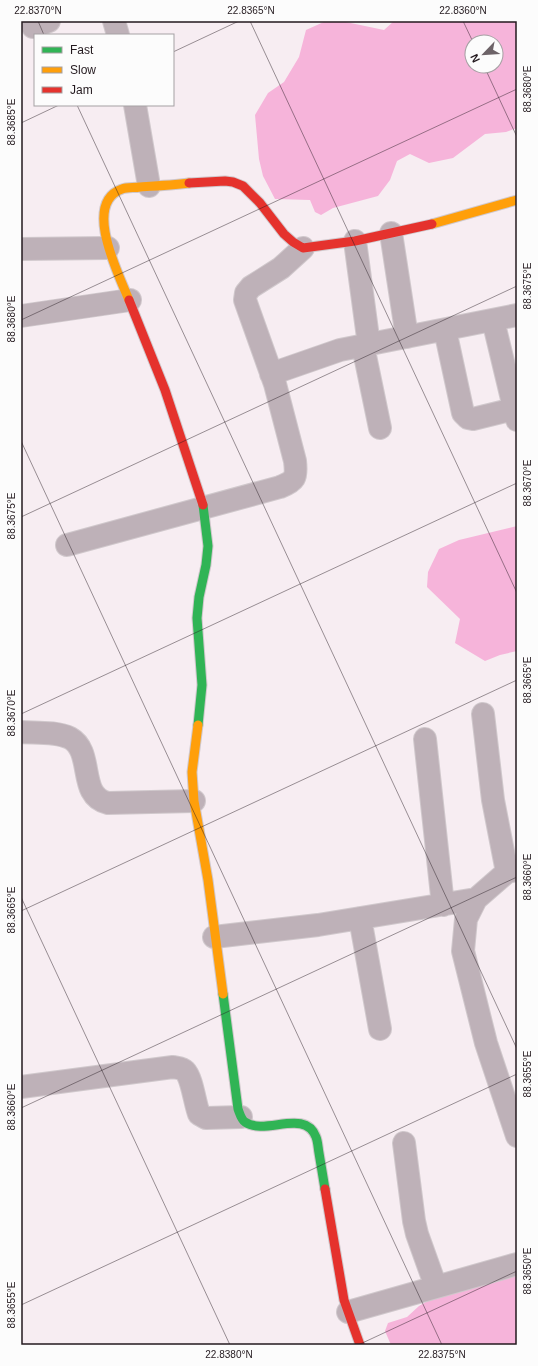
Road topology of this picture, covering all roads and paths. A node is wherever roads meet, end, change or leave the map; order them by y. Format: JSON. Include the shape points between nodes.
{"nodes":[{"id":1,"x":114,"y":21,"type":"edge"},
{"id":2,"x":118,"y":34,"type":"edge"},
{"id":3,"x":135,"y":106,"type":"edge"},
{"id":4,"x":149,"y":186,"type":"junction"},
{"id":5,"x":517,"y":200,"type":"edge"},
{"id":6,"x":391,"y":233,"type":"junction"},
{"id":7,"x":355,"y":241,"type":"junction"},
{"id":8,"x":108,"y":248,"type":"junction"},
{"id":9,"x":303,"y":248,"type":"junction"},
{"id":10,"x":21,"y":249,"type":"edge"},
{"id":11,"x":130,"y":300,"type":"junction"},
{"id":12,"x":517,"y":315,"type":"edge"},
{"id":13,"x":21,"y":316,"type":"edge"},
{"id":14,"x":493,"y":320,"type":"junction"},
{"id":15,"x":445,"y":330,"type":"junction"},
{"id":16,"x":407,"y":337,"type":"junction"},
{"id":17,"x":366,"y":345,"type":"junction"},
{"id":18,"x":271,"y":374,"type":"junction"},
{"id":19,"x":516,"y":414,"type":"edge"},
{"id":20,"x":380,"y":428,"type":"dead end"},
{"id":21,"x":204,"y":507,"type":"junction"},
{"id":22,"x":67,"y":545,"type":"dead end"},
{"id":23,"x":483,"y":714,"type":"dead end"},
{"id":24,"x":21,"y":732,"type":"edge"},
{"id":25,"x":425,"y":739,"type":"dead end"},
{"id":26,"x":194,"y":801,"type":"junction"},
{"id":27,"x":512,"y":871,"type":"edge"},
{"id":28,"x":476,"y":899,"type":"junction"},
{"id":29,"x":443,"y":905,"type":"junction"},
{"id":30,"x":360,"y":918,"type":"junction"},
{"id":31,"x":214,"y":937,"type":"junction"},
{"id":32,"x":380,"y":1030,"type":"dead end"},
{"id":33,"x":21,"y":1087,"type":"edge"},
{"id":34,"x":241,"y":1117,"type":"junction"},
{"id":35,"x":517,"y":1136,"type":"edge"},
{"id":36,"x":404,"y":1144,"type":"dead end"},
{"id":37,"x":517,"y":1264,"type":"edge"},
{"id":38,"x":436,"y":1287,"type":"junction"},
{"id":39,"x":348,"y":1312,"type":"junction"},
{"id":40,"x":360,"y":1345,"type":"edge"}],
"edges":[{"from":1,"to":2,"type":"street"},
{"from":3,"to":4,"type":"street"},
{"from":4,"to":8,"type":"street","via":[[122,189],[110,196],[106,202],[104,222]]},
{"from":4,"to":9,"type":"street","via":[[233,182],[253,196],[283,233],[295,245]]},
{"from":5,"to":6,"type":"street","via":[[447,221]]},
{"from":6,"to":7,"type":"street"},
{"from":6,"to":16,"type":"street"},
{"from":7,"to":9,"type":"street"},
{"from":7,"to":17,"type":"street"},
{"from":8,"to":10,"type":"street"},
{"from":8,"to":11,"type":"street"},
{"from":9,"to":18,"type":"street","via":[[281,268],[246,293],[245,300]]},
{"from":11,"to":13,"type":"street"},
{"from":11,"to":21,"type":"street","via":[[165,390]]},
{"from":12,"to":14,"type":"street"},
{"from":14,"to":15,"type":"street"},
{"from":14,"to":19,"type":"street"},
{"from":15,"to":16,"type":"street"},
{"from":15,"to":19,"type":"street","via":[[463,413],[473,419]]},
{"from":16,"to":17,"type":"street"},
{"from":17,"to":18,"type":"street","via":[[328,354]]},
{"from":17,"to":20,"type":"street"},
{"from":18,"to":21,"type":"street","via":[[295,461],[294,479],[280,487]]},
{"from":21,"to":22,"type":"street"},
{"from":21,"to":26,"type":"street","via":[[208,546],[197,618],[202,685],[192,772]]},
{"from":23,"to":27,"type":"street","via":[[493,800]]},
{"from":24,"to":26,"type":"street","via":[[58,734],[70,738],[82,753],[91,790],[95,797],[102,801]]},
{"from":25,"to":29,"type":"street"},
{"from":26,"to":31,"type":"street","via":[[208,880]]},
{"from":27,"to":28,"type":"street"},
{"from":28,"to":29,"type":"street"},
{"from":28,"to":35,"type":"street","via":[[466,919],[462,951],[486,1043]]},
{"from":29,"to":30,"type":"street"},
{"from":30,"to":31,"type":"street"},
{"from":30,"to":32,"type":"street"},
{"from":31,"to":34,"type":"street"},
{"from":33,"to":34,"type":"street","via":[[174,1067],[186,1071],[199,1114],[206,1118]]},
{"from":34,"to":39,"type":"street","via":[[246,1123],[256,1126],[302,1123],[310,1128],[316,1137]]},
{"from":36,"to":38,"type":"street","via":[[414,1221]]},
{"from":37,"to":38,"type":"street"},
{"from":38,"to":39,"type":"street"},
{"from":39,"to":40,"type":"street"}]}
